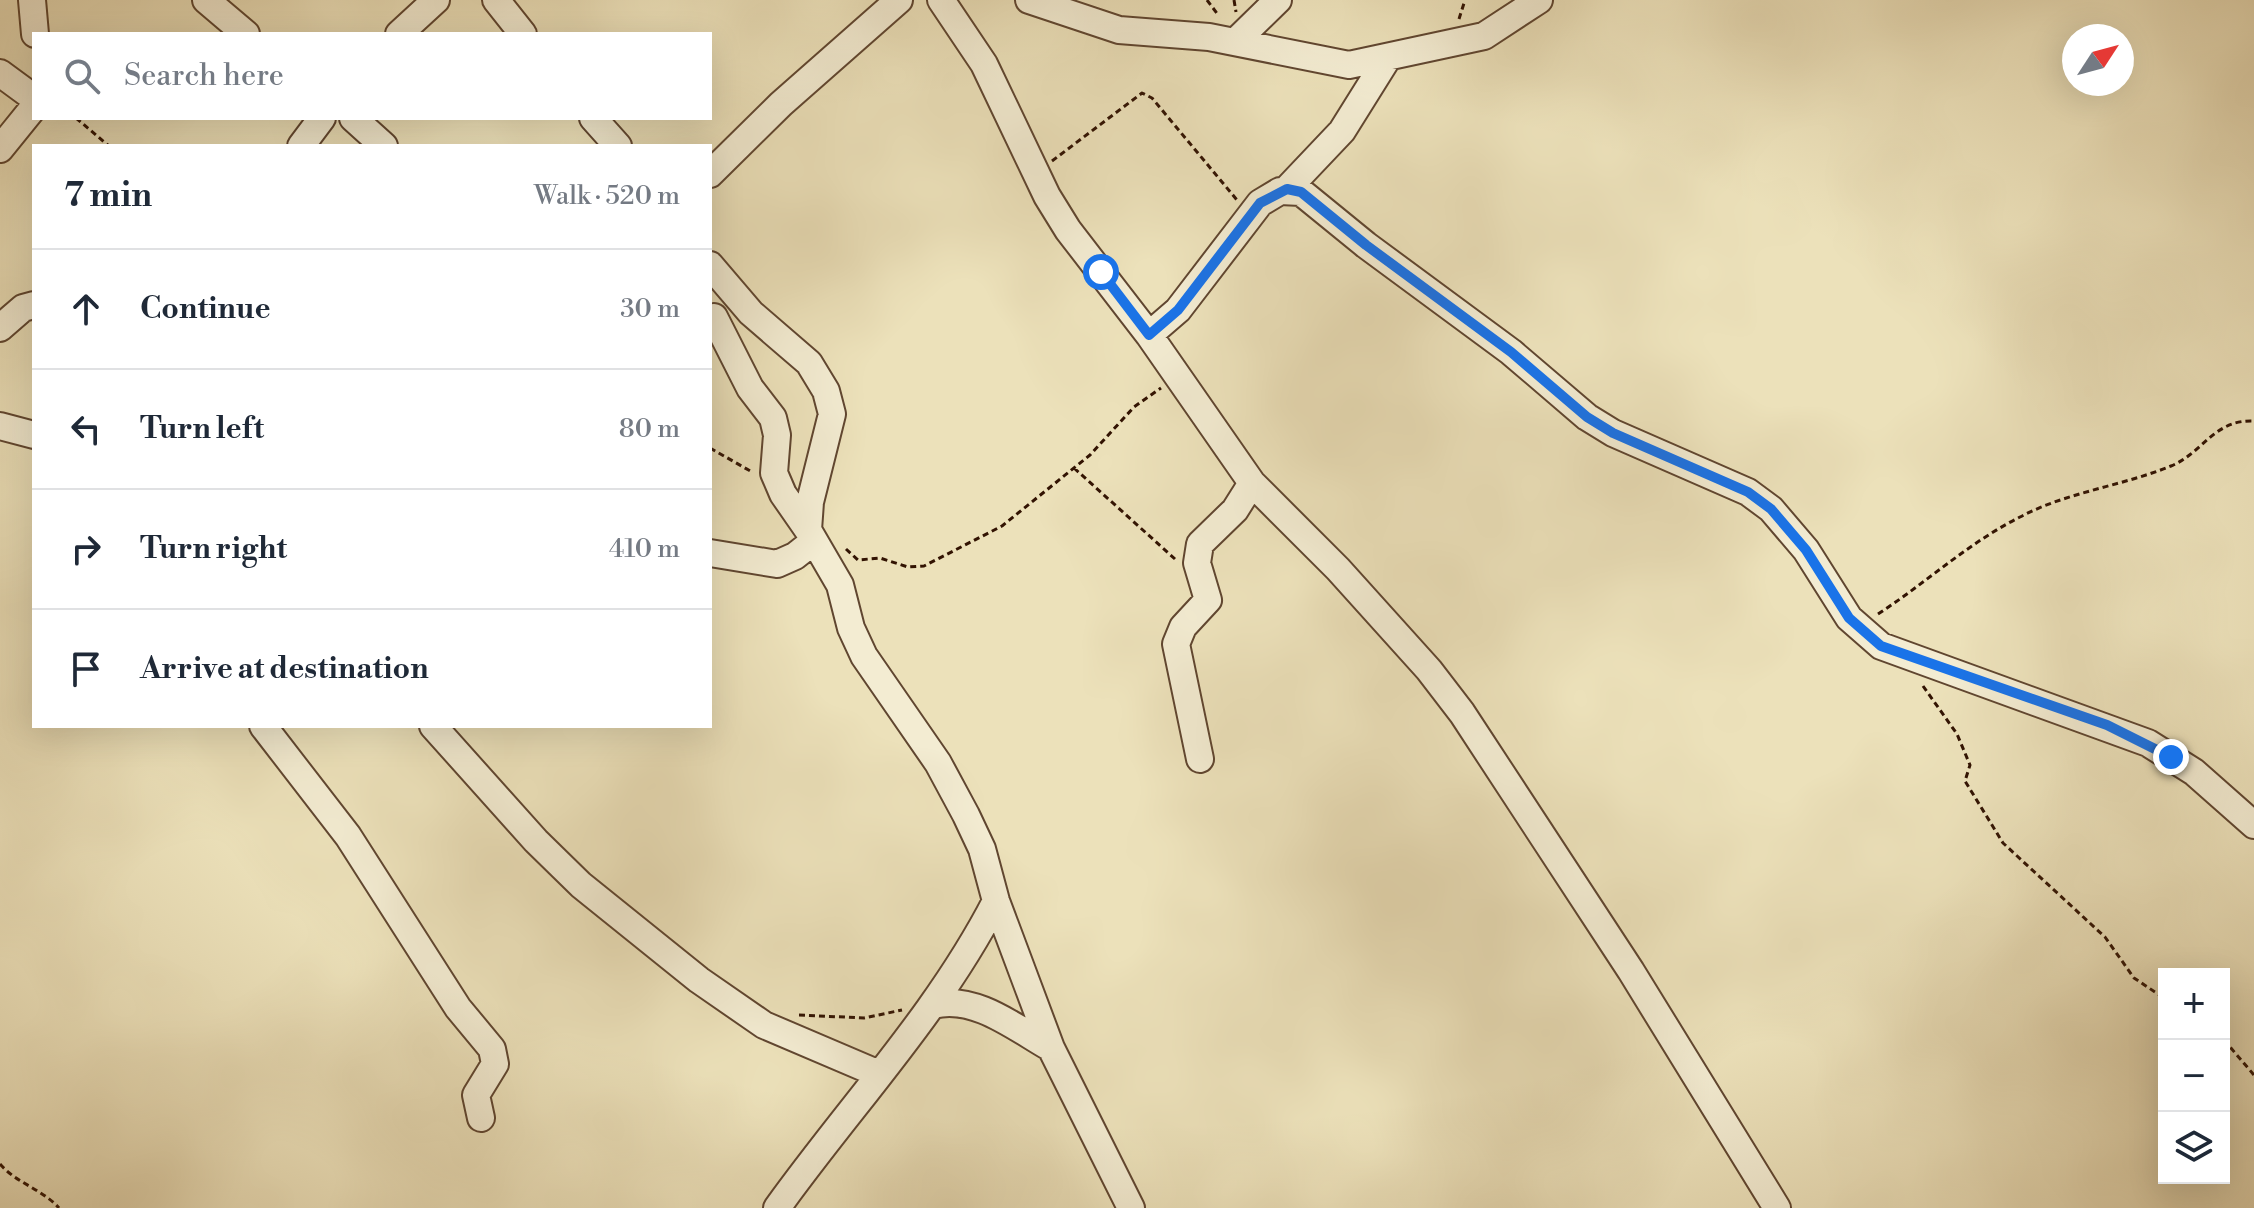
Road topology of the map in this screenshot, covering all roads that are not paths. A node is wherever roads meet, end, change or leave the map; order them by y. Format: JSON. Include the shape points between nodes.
{"nodes":[{"id":1,"x":32,"y":0,"type":"edge"},
{"id":2,"x":206,"y":0,"type":"edge"},
{"id":3,"x":436,"y":0,"type":"edge"},
{"id":4,"x":496,"y":0,"type":"edge"},
{"id":5,"x":899,"y":0,"type":"edge"},
{"id":6,"x":941,"y":0,"type":"edge"},
{"id":7,"x":1029,"y":0,"type":"edge"},
{"id":8,"x":1278,"y":0,"type":"edge"},
{"id":9,"x":1539,"y":0,"type":"edge"},
{"id":10,"x":35,"y":32,"type":"edge"},
{"id":11,"x":244,"y":32,"type":"edge"},
{"id":12,"x":401,"y":32,"type":"edge"},
{"id":13,"x":521,"y":32,"type":"edge"},
{"id":14,"x":1236,"y":41,"type":"junction"},
{"id":15,"x":1387,"y":59,"type":"junction"},
{"id":16,"x":0,"y":73,"type":"edge"},
{"id":17,"x":32,"y":97,"type":"edge"},
{"id":18,"x":32,"y":109,"type":"edge"},
{"id":19,"x":320,"y":120,"type":"edge"},
{"id":20,"x":355,"y":120,"type":"edge"},
{"id":21,"x":595,"y":120,"type":"edge"},
{"id":22,"x":302,"y":144,"type":"edge"},
{"id":23,"x":382,"y":144,"type":"edge"},
{"id":24,"x":616,"y":144,"type":"edge"},
{"id":25,"x":0,"y":149,"type":"edge"},
{"id":26,"x":712,"y":172,"type":"edge"},
{"id":27,"x":1287,"y":189,"type":"junction"},
{"id":28,"x":712,"y":267,"type":"edge"},
{"id":29,"x":32,"y":306,"type":"edge"},
{"id":30,"x":714,"y":317,"type":"dead end"},
{"id":31,"x":0,"y":328,"type":"edge"},
{"id":32,"x":1149,"y":335,"type":"junction"},
{"id":33,"x":0,"y":426,"type":"edge"},
{"id":34,"x":32,"y":434,"type":"edge"},
{"id":35,"x":1252,"y":483,"type":"junction"},
{"id":36,"x":811,"y":536,"type":"junction"},
{"id":37,"x":712,"y":553,"type":"edge"},
{"id":38,"x":265,"y":728,"type":"edge"},
{"id":39,"x":435,"y":728,"type":"edge"},
{"id":40,"x":1200,"y":759,"type":"dead end"},
{"id":41,"x":2254,"y":825,"type":"edge"},
{"id":42,"x":996,"y":901,"type":"junction"},
{"id":43,"x":933,"y":1005,"type":"junction"},
{"id":44,"x":1051,"y":1048,"type":"junction"},
{"id":45,"x":879,"y":1074,"type":"junction"},
{"id":46,"x":481,"y":1118,"type":"dead end"},
{"id":47,"x":777,"y":1208,"type":"edge"},
{"id":48,"x":1131,"y":1208,"type":"edge"},
{"id":49,"x":1777,"y":1208,"type":"edge"}],
"edges":[{"from":1,"to":10,"type":"street"},
{"from":2,"to":11,"type":"street"},
{"from":3,"to":12,"type":"street"},
{"from":4,"to":13,"type":"street"},
{"from":5,"to":26,"type":"street"},
{"from":6,"to":32,"type":"street","via":[[984,64],[1068,230]]},
{"from":7,"to":14,"type":"street","via":[[1119,30]]},
{"from":8,"to":14,"type":"street"},
{"from":9,"to":15,"type":"street","via":[[1484,36]]},
{"from":14,"to":15,"type":"street","via":[[1337,63]]},
{"from":15,"to":27,"type":"street","via":[[1342,131]]},
{"from":16,"to":17,"type":"street"},
{"from":18,"to":25,"type":"street"},
{"from":19,"to":22,"type":"street"},
{"from":20,"to":23,"type":"street"},
{"from":21,"to":24,"type":"street"},
{"from":27,"to":32,"type":"street","via":[[1260,203],[1178,310]]},
{"from":27,"to":41,"type":"street","via":[[1301,192],[1330,213],[1587,417],[1748,492],[1771,509],[1858,627],[1881,646],[2148,743],[2194,772]]},
{"from":28,"to":36,"type":"street","via":[[751,313],[809,363],[826,391],[832,414],[810,502]]},
{"from":29,"to":31,"type":"street"},
{"from":30,"to":36,"type":"street","via":[[750,388],[773,418],[774,473]]},
{"from":32,"to":35,"type":"street"},
{"from":33,"to":34,"type":"street"},
{"from":35,"to":40,"type":"street","via":[[1235,510],[1200,544],[1197,563],[1208,600],[1183,627],[1176,644]]},
{"from":35,"to":49,"type":"street","via":[[1355,587],[1462,713],[1631,971]]},
{"from":36,"to":37,"type":"street","via":[[777,564]]},
{"from":36,"to":42,"type":"street","via":[[840,585],[864,656],[938,763],[966,815]]},
{"from":38,"to":46,"type":"street","via":[[348,836],[458,1008],[492,1049],[495,1064],[476,1095]]},
{"from":39,"to":45,"type":"street","via":[[581,885],[699,980],[764,1025]]},
{"from":42,"to":43,"type":"street"},
{"from":42,"to":44,"type":"street"},
{"from":43,"to":44,"type":"street","via":[[943,1002],[996,1016]]},
{"from":43,"to":45,"type":"street"},
{"from":44,"to":48,"type":"street"},
{"from":45,"to":47,"type":"street"}]}
